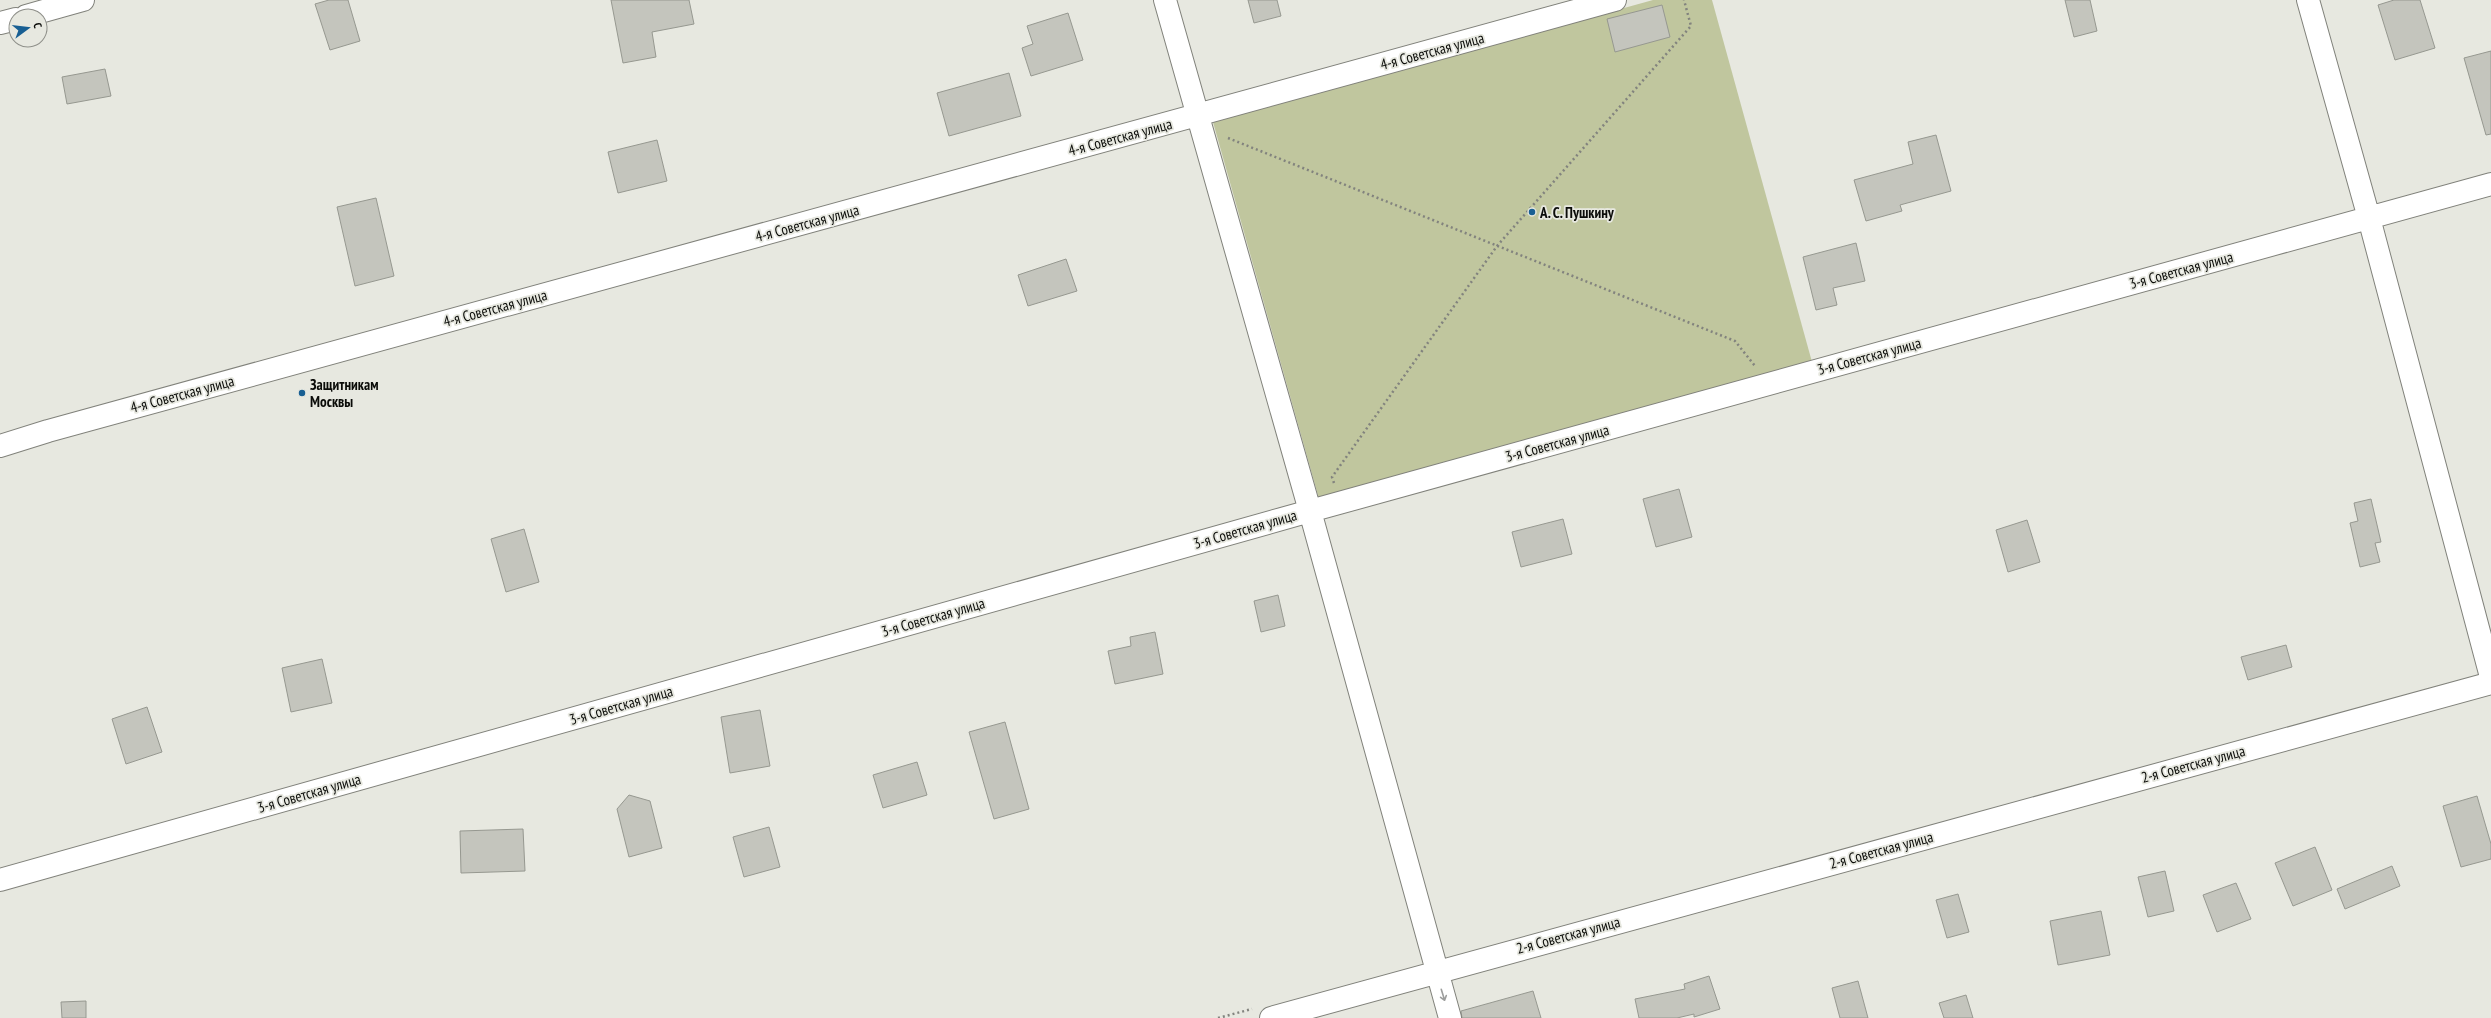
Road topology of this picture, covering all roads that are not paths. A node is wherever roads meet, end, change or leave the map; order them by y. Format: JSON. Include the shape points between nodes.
{"nodes":[{"id":1,"x":83,"y":0,"type":"edge"},
{"id":2,"x":1165,"y":0,"type":"edge"},
{"id":3,"x":1615,"y":0,"type":"edge"},
{"id":4,"x":2308,"y":0,"type":"edge"},
{"id":5,"x":48,"y":10,"type":"edge"},
{"id":6,"x":1198,"y":116,"type":"junction"},
{"id":7,"x":2491,"y":184,"type":"edge"},
{"id":8,"x":2369,"y":218,"type":"junction"},
{"id":9,"x":0,"y":446,"type":"edge"},
{"id":10,"x":1310,"y":511,"type":"junction"},
{"id":11,"x":2491,"y":677,"type":"edge"},
{"id":12,"x":2491,"y":683,"type":"edge"},
{"id":13,"x":0,"y":880,"type":"edge"},
{"id":14,"x":1436,"y":972,"type":"junction"},
{"id":15,"x":1271,"y":1018,"type":"edge"},
{"id":16,"x":1450,"y":1018,"type":"edge"}],
"edges":[{"from":1,"to":5,"type":"street"},
{"from":2,"to":6,"type":"street"},
{"from":3,"to":6,"type":"street","name":"4-я Советская улица"},
{"from":4,"to":8,"type":"street"},
{"from":6,"to":9,"type":"street","name":"4-я Советская улица"},
{"from":6,"to":10,"type":"street"},
{"from":7,"to":8,"type":"street","name":"3-я Советская улица"},
{"from":8,"to":10,"type":"street","name":"3-я Советская улица"},
{"from":8,"to":11,"type":"street"},
{"from":10,"to":13,"type":"street","name":"3-я Советская улица"},
{"from":10,"to":14,"type":"street"},
{"from":12,"to":14,"type":"street","name":"2-я Советская улица"},
{"from":14,"to":15,"type":"street","name":"2-я Советская улица"},
{"from":14,"to":16,"type":"street","one_way":true}]}
